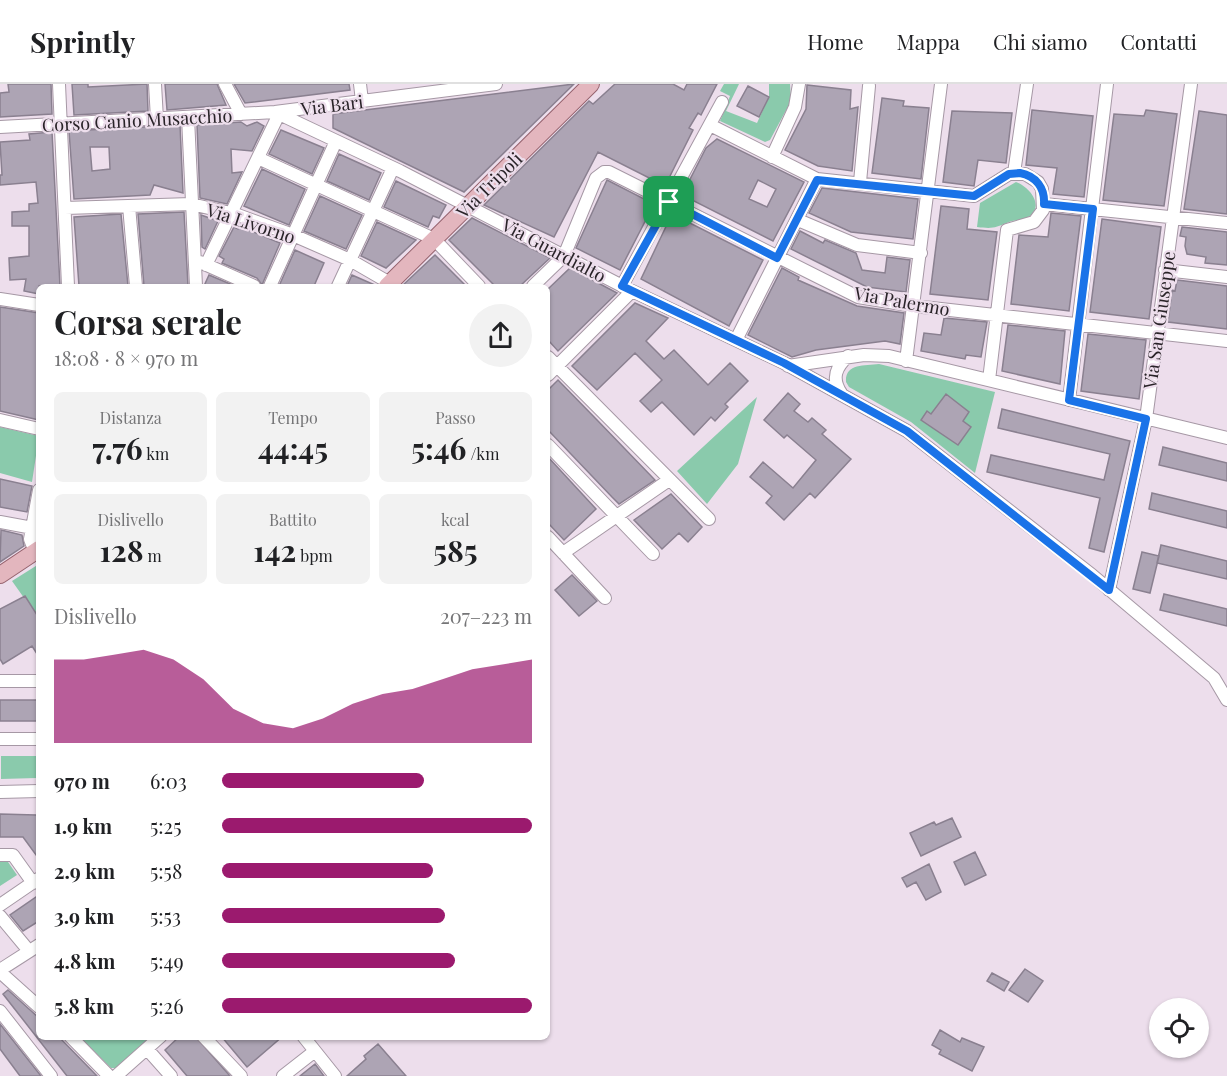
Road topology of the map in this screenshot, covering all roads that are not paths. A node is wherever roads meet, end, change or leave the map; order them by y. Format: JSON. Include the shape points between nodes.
{"nodes":[{"id":1,"x":58,"y":84,"type":"edge"},
{"id":2,"x":155,"y":84,"type":"edge"},
{"id":3,"x":225,"y":84,"type":"edge"},
{"id":4,"x":360,"y":84,"type":"edge"},
{"id":5,"x":491,"y":84,"type":"edge"},
{"id":6,"x":496,"y":84,"type":"edge"},
{"id":7,"x":591,"y":84,"type":"edge"},
{"id":8,"x":799,"y":84,"type":"edge"},
{"id":9,"x":941,"y":84,"type":"edge"},
{"id":10,"x":1027,"y":84,"type":"edge"},
{"id":11,"x":1107,"y":84,"type":"edge"},
{"id":12,"x":1191,"y":84,"type":"edge"},
{"id":13,"x":869,"y":86,"type":"dead end"},
{"id":14,"x":362,"y":101,"type":"junction"},
{"id":15,"x":722,"y":102,"type":"dead end"},
{"id":16,"x":277,"y":113,"type":"junction"},
{"id":17,"x":241,"y":114,"type":"junction"},
{"id":18,"x":188,"y":118,"type":"junction"},
{"id":19,"x":157,"y":119,"type":"junction"},
{"id":20,"x":61,"y":124,"type":"junction"},
{"id":21,"x":710,"y":125,"type":"junction"},
{"id":22,"x":0,"y":127,"type":"edge"},
{"id":23,"x":336,"y":141,"type":"junction"},
{"id":24,"x":772,"y":157,"type":"junction"},
{"id":25,"x":258,"y":158,"type":"junction"},
{"id":26,"x":393,"y":168,"type":"junction"},
{"id":27,"x":1014,"y":173,"type":"junction"},
{"id":28,"x":817,"y":180,"type":"junction"},
{"id":29,"x":860,"y":183,"type":"junction"},
{"id":30,"x":316,"y":185,"type":"junction"},
{"id":31,"x":928,"y":193,"type":"junction"},
{"id":32,"x":669,"y":202,"type":"junction"},
{"id":33,"x":191,"y":204,"type":"junction"},
{"id":34,"x":1044,"y":204,"type":"junction"},
{"id":35,"x":469,"y":205,"type":"junction"},
{"id":36,"x":129,"y":206,"type":"junction"},
{"id":37,"x":65,"y":208,"type":"junction"},
{"id":38,"x":1093,"y":209,"type":"junction"},
{"id":39,"x":373,"y":211,"type":"junction"},
{"id":40,"x":232,"y":214,"type":"junction"},
{"id":41,"x":1173,"y":218,"type":"junction"},
{"id":42,"x":798,"y":220,"type":"junction"},
{"id":43,"x":1227,"y":223,"type":"edge"},
{"id":44,"x":293,"y":236,"type":"junction"},
{"id":45,"x":434,"y":239,"type":"junction"},
{"id":46,"x":921,"y":253,"type":"junction"},
{"id":47,"x":564,"y":256,"type":"junction"},
{"id":48,"x":777,"y":258,"type":"junction"},
{"id":49,"x":350,"y":260,"type":"junction"},
{"id":50,"x":200,"y":263,"type":"junction"},
{"id":51,"x":1165,"y":270,"type":"junction"},
{"id":52,"x":1227,"y":277,"type":"edge"},
{"id":53,"x":68,"y":284,"type":"edge"},
{"id":54,"x":136,"y":284,"type":"edge"},
{"id":55,"x":196,"y":284,"type":"edge"},
{"id":56,"x":249,"y":284,"type":"edge"},
{"id":57,"x":271,"y":284,"type":"edge"},
{"id":58,"x":339,"y":284,"type":"edge"},
{"id":59,"x":389,"y":284,"type":"edge"},
{"id":60,"x":392,"y":284,"type":"edge"},
{"id":61,"x":477,"y":284,"type":"edge"},
{"id":62,"x":535,"y":284,"type":"edge"},
{"id":63,"x":627,"y":288,"type":"junction"},
{"id":64,"x":0,"y":299,"type":"edge"},
{"id":65,"x":36,"y":305,"type":"edge"},
{"id":66,"x":914,"y":306,"type":"junction"},
{"id":67,"x":998,"y":314,"type":"junction"},
{"id":68,"x":1079,"y":322,"type":"junction"},
{"id":69,"x":1156,"y":332,"type":"junction"},
{"id":70,"x":736,"y":340,"type":"junction"},
{"id":71,"x":1227,"y":341,"type":"edge"},
{"id":72,"x":848,"y":356,"type":"junction"},
{"id":73,"x":906,"y":361,"type":"junction"},
{"id":74,"x":550,"y":366,"type":"edge"},
{"id":75,"x":788,"y":366,"type":"junction"},
{"id":76,"x":989,"y":380,"type":"junction"},
{"id":77,"x":841,"y":393,"type":"junction"},
{"id":78,"x":1069,"y":400,"type":"junction"},
{"id":79,"x":1146,"y":419,"type":"junction"},
{"id":80,"x":0,"y":420,"type":"edge"},
{"id":81,"x":36,"y":428,"type":"edge"},
{"id":82,"x":1227,"y":438,"type":"edge"},
{"id":83,"x":550,"y":447,"type":"edge"},
{"id":84,"x":669,"y":480,"type":"junction"},
{"id":85,"x":617,"y":517,"type":"junction"},
{"id":86,"x":709,"y":519,"type":"dead end"},
{"id":87,"x":0,"y":522,"type":"edge"},
{"id":88,"x":36,"y":529,"type":"edge"},
{"id":89,"x":550,"y":539,"type":"edge"},
{"id":90,"x":36,"y":549,"type":"edge"},
{"id":91,"x":561,"y":551,"type":"junction"},
{"id":92,"x":36,"y":552,"type":"edge"},
{"id":93,"x":653,"y":554,"type":"dead end"},
{"id":94,"x":550,"y":555,"type":"edge"},
{"id":95,"x":0,"y":576,"type":"edge"},
{"id":96,"x":1109,"y":590,"type":"junction"},
{"id":97,"x":605,"y":598,"type":"dead end"},
{"id":98,"x":0,"y":681,"type":"edge"},
{"id":99,"x":36,"y":681,"type":"edge"},
{"id":100,"x":1227,"y":700,"type":"edge"},
{"id":101,"x":0,"y":739,"type":"edge"},
{"id":102,"x":36,"y":739,"type":"edge"},
{"id":103,"x":36,"y":791,"type":"edge"},
{"id":104,"x":0,"y":792,"type":"edge"},
{"id":105,"x":0,"y":855,"type":"edge"},
{"id":106,"x":36,"y":881,"type":"edge"},
{"id":107,"x":0,"y":905,"type":"edge"},
{"id":108,"x":0,"y":916,"type":"edge"},
{"id":109,"x":34,"y":948,"type":"edge"},
{"id":110,"x":0,"y":971,"type":"edge"},
{"id":111,"x":36,"y":1004,"type":"edge"},
{"id":112,"x":0,"y":1011,"type":"edge"},
{"id":113,"x":74,"y":1040,"type":"edge"},
{"id":114,"x":157,"y":1040,"type":"edge"},
{"id":115,"x":207,"y":1040,"type":"edge"},
{"id":116,"x":306,"y":1040,"type":"edge"},
{"id":117,"x":147,"y":1049,"type":"junction"},
{"id":118,"x":315,"y":1051,"type":"junction"},
{"id":119,"x":51,"y":1076,"type":"edge"},
{"id":120,"x":110,"y":1076,"type":"edge"},
{"id":121,"x":116,"y":1076,"type":"edge"},
{"id":122,"x":171,"y":1076,"type":"edge"},
{"id":123,"x":241,"y":1076,"type":"edge"},
{"id":124,"x":284,"y":1076,"type":"edge"},
{"id":125,"x":335,"y":1076,"type":"edge"}],
"edges":[{"from":1,"to":20,"type":"street"},
{"from":2,"to":19,"type":"street"},
{"from":3,"to":17,"type":"street"},
{"from":4,"to":14,"type":"street"},
{"from":5,"to":6,"type":"street","name":"Via Bari"},
{"from":5,"to":14,"type":"street","name":"Via Bari"},
{"from":7,"to":35,"type":"main road","name":"Via Tripoli"},
{"from":8,"to":24,"type":"street","via":[[795,107]]},
{"from":9,"to":31,"type":"street"},
{"from":10,"to":27,"type":"street"},
{"from":11,"to":38,"type":"street"},
{"from":12,"to":41,"type":"street","name":"Via San Giuseppe"},
{"from":13,"to":29,"type":"street"},
{"from":14,"to":16,"type":"street","name":"Via Bari"},
{"from":15,"to":21,"type":"street"},
{"from":16,"to":17,"type":"street","name":"Corso Canio Musacchio"},
{"from":16,"to":23,"type":"street","name":"Via Guardialto"},
{"from":16,"to":25,"type":"street"},
{"from":17,"to":18,"type":"street","name":"Corso Canio Musacchio"},
{"from":18,"to":19,"type":"street","name":"Corso Canio Musacchio"},
{"from":18,"to":33,"type":"street"},
{"from":19,"to":20,"type":"street","name":"Corso Canio Musacchio"},
{"from":20,"to":22,"type":"street","name":"Corso Canio Musacchio"},
{"from":20,"to":37,"type":"street"},
{"from":21,"to":24,"type":"street"},
{"from":21,"to":32,"type":"street"},
{"from":23,"to":26,"type":"street","name":"Via Guardialto"},
{"from":23,"to":30,"type":"street"},
{"from":24,"to":28,"type":"street"},
{"from":25,"to":30,"type":"street"},
{"from":25,"to":40,"type":"street"},
{"from":26,"to":35,"type":"street","name":"Via Guardialto"},
{"from":26,"to":39,"type":"street"},
{"from":27,"to":31,"type":"street","via":[[972,196]]},
{"from":27,"to":34,"type":"street","via":[[1025,174],[1038,183]]},
{"from":28,"to":29,"type":"street"},
{"from":28,"to":42,"type":"street"},
{"from":29,"to":31,"type":"street"},
{"from":30,"to":39,"type":"street"},
{"from":30,"to":44,"type":"street"},
{"from":31,"to":46,"type":"street"},
{"from":32,"to":47,"type":"street","name":"Via Palermo","via":[[604,172],[596,178]]},
{"from":32,"to":48,"type":"street","name":"Via Palermo"},
{"from":32,"to":63,"type":"street"},
{"from":33,"to":36,"type":"street","name":"Via Livorno"},
{"from":33,"to":40,"type":"street","name":"Via Livorno"},
{"from":33,"to":50,"type":"street"},
{"from":34,"to":38,"type":"street"},
{"from":34,"to":67,"type":"street","via":[[1034,222],[1007,230]]},
{"from":35,"to":45,"type":"main road","name":"Via Tripoli"},
{"from":35,"to":47,"type":"street","name":"Via Guardialto"},
{"from":36,"to":37,"type":"street","name":"Via Livorno"},
{"from":36,"to":54,"type":"street"},
{"from":37,"to":53,"type":"street"},
{"from":38,"to":41,"type":"street"},
{"from":38,"to":68,"type":"street"},
{"from":39,"to":45,"type":"street"},
{"from":39,"to":49,"type":"street"},
{"from":40,"to":44,"type":"street","name":"Via Livorno"},
{"from":40,"to":50,"type":"street"},
{"from":41,"to":43,"type":"street"},
{"from":41,"to":51,"type":"street","name":"Via San Giuseppe"},
{"from":42,"to":46,"type":"street","via":[[857,245]]},
{"from":42,"to":48,"type":"street"},
{"from":44,"to":49,"type":"street","name":"Via Livorno"},
{"from":44,"to":57,"type":"street"},
{"from":45,"to":60,"type":"main road","name":"Via Tripoli"},
{"from":45,"to":61,"type":"street"},
{"from":46,"to":66,"type":"street"},
{"from":47,"to":62,"type":"street"},
{"from":47,"to":63,"type":"street","name":"Via Guardialto"},
{"from":48,"to":66,"type":"street","name":"Via Palermo","via":[[858,297]]},
{"from":48,"to":70,"type":"street"},
{"from":49,"to":58,"type":"street"},
{"from":49,"to":59,"type":"street","name":"Via Livorno"},
{"from":50,"to":55,"type":"street"},
{"from":50,"to":56,"type":"street"},
{"from":51,"to":52,"type":"street"},
{"from":51,"to":69,"type":"street","name":"Via San Giuseppe"},
{"from":63,"to":70,"type":"street","name":"Via Guardialto"},
{"from":63,"to":74,"type":"street"},
{"from":64,"to":65,"type":"street"},
{"from":66,"to":67,"type":"street","name":"Via Palermo"},
{"from":66,"to":73,"type":"street"},
{"from":67,"to":68,"type":"street","name":"Via Palermo"},
{"from":67,"to":76,"type":"street"},
{"from":68,"to":69,"type":"street","name":"Via Palermo"},
{"from":68,"to":78,"type":"street"},
{"from":69,"to":71,"type":"street","name":"Via Palermo"},
{"from":69,"to":79,"type":"street","name":"Via San Giuseppe"},
{"from":70,"to":75,"type":"street","name":"Via Guardialto"},
{"from":72,"to":73,"type":"street","via":[[872,354]]},
{"from":72,"to":75,"type":"street"},
{"from":72,"to":77,"type":"street","via":[[836,372],[836,386]]},
{"from":73,"to":76,"type":"street"},
{"from":74,"to":84,"type":"street"},
{"from":75,"to":77,"type":"street","name":"Via Guardialto"},
{"from":76,"to":78,"type":"street"},
{"from":77,"to":96,"type":"street","name":"Via Guardialto","via":[[907,431]]},
{"from":78,"to":79,"type":"street"},
{"from":79,"to":82,"type":"street"},
{"from":79,"to":96,"type":"street","name":"Via San Giuseppe"},
{"from":80,"to":81,"type":"street"},
{"from":83,"to":85,"type":"street"},
{"from":84,"to":85,"type":"street"},
{"from":84,"to":86,"type":"street"},
{"from":85,"to":91,"type":"street"},
{"from":85,"to":93,"type":"street"},
{"from":87,"to":88,"type":"street"},
{"from":88,"to":90,"type":"street","via":[[30,539]]},
{"from":89,"to":91,"type":"street"},
{"from":91,"to":94,"type":"street"},
{"from":91,"to":97,"type":"street"},
{"from":92,"to":95,"type":"main road"},
{"from":96,"to":100,"type":"street","name":"Via Guardialto","via":[[1214,678]]},
{"from":98,"to":99,"type":"street"},
{"from":101,"to":102,"type":"street"},
{"from":103,"to":104,"type":"street"},
{"from":105,"to":106,"type":"street","via":[[13,855]]},
{"from":106,"to":107,"type":"street"},
{"from":108,"to":109,"type":"street"},
{"from":109,"to":110,"type":"street"},
{"from":110,"to":111,"type":"street"},
{"from":112,"to":119,"type":"street"},
{"from":113,"to":120,"type":"street"},
{"from":114,"to":117,"type":"street"},
{"from":115,"to":123,"type":"street"},
{"from":116,"to":118,"type":"street"},
{"from":117,"to":121,"type":"street"},
{"from":117,"to":122,"type":"street"},
{"from":118,"to":124,"type":"street"},
{"from":118,"to":125,"type":"street"}]}
